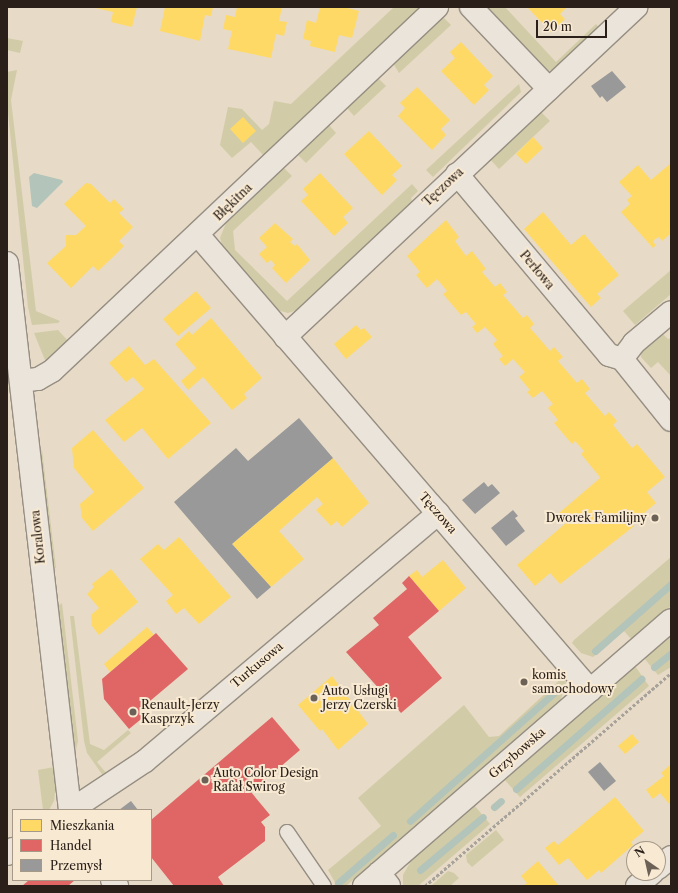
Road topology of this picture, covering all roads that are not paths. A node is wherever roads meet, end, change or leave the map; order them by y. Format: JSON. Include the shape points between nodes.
{"nodes":[{"id":1,"x":437,"y":7,"type":"edge"},
{"id":2,"x":471,"y":7,"type":"edge"},
{"id":3,"x":636,"y":7,"type":"edge"},
{"id":4,"x":549,"y":88,"type":"junction"},
{"id":5,"x":457,"y":174,"type":"junction"},
{"id":6,"x":198,"y":235,"type":"junction"},
{"id":7,"x":7,"y":263,"type":"edge"},
{"id":8,"x":671,"y":312,"type":"edge"},
{"id":9,"x":285,"y":337,"type":"junction"},
{"id":10,"x":622,"y":359,"type":"junction"},
{"id":11,"x":21,"y":381,"type":"junction"},
{"id":12,"x":671,"y":420,"type":"edge"},
{"id":13,"x":438,"y":513,"type":"junction"},
{"id":14,"x":671,"y":620,"type":"edge"},
{"id":15,"x":590,"y":690,"type":"junction"},
{"id":16,"x":71,"y":809,"type":"edge"},
{"id":17,"x":73,"y":809,"type":"edge"},
{"id":18,"x":287,"y":832,"type":"dead end"},
{"id":19,"x":377,"y":882,"type":"edge"},
{"id":20,"x":324,"y":886,"type":"edge"}],
"edges":[{"from":1,"to":6,"type":"street","name":"Błękitna"},
{"from":2,"to":4,"type":"street"},
{"from":3,"to":4,"type":"street","name":"Tęczowa"},
{"from":4,"to":5,"type":"street","name":"Tęczowa"},
{"from":5,"to":9,"type":"street","name":"Tęczowa"},
{"from":5,"to":10,"type":"street","name":"Perłowa","via":[[609,355]]},
{"from":6,"to":9,"type":"street","name":"Tęczowa"},
{"from":6,"to":11,"type":"street","name":"Błękitna","via":[[52,371],[38,379]]},
{"from":7,"to":11,"type":"street","name":"Koralowa"},
{"from":8,"to":10,"type":"street","via":[[634,343]]},
{"from":9,"to":13,"type":"street","name":"Tęczowa"},
{"from":10,"to":12,"type":"street","name":"Perłowa"},
{"from":11,"to":16,"type":"street","name":"Koralowa"},
{"from":13,"to":15,"type":"street","name":"Tęczowa"},
{"from":13,"to":17,"type":"street","name":"Turkusowa","via":[[145,761]]},
{"from":14,"to":15,"type":"street","name":"Grzybowska"},
{"from":15,"to":19,"type":"street","name":"Grzybowska"},
{"from":18,"to":20,"type":"lane"}]}
